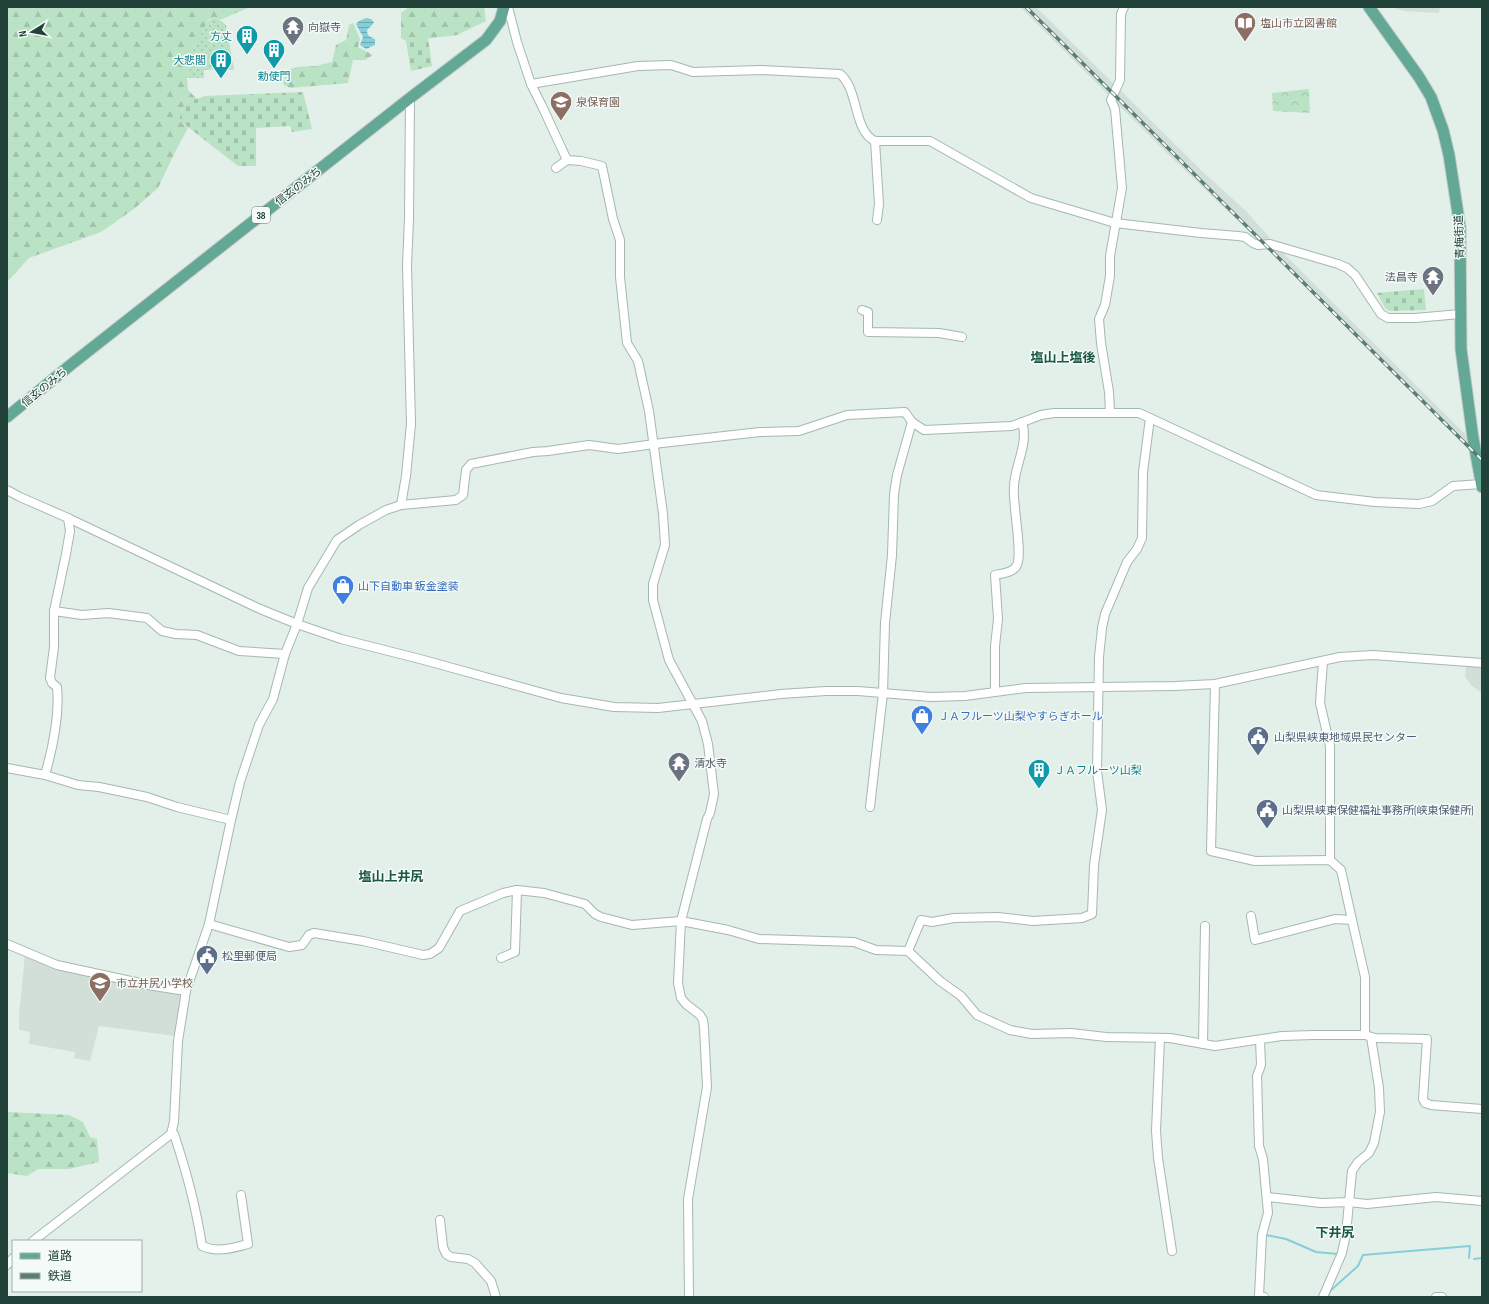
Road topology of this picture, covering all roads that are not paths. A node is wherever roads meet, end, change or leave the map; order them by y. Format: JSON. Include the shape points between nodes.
{"nodes":[{"id":1,"x":504,"y":7,"type":"edge"},
{"id":2,"x":508,"y":7,"type":"edge"},
{"id":3,"x":1124,"y":7,"type":"edge"},
{"id":4,"x":1369,"y":7,"type":"edge"},
{"id":5,"x":531,"y":84,"type":"junction"},
{"id":6,"x":410,"y":98,"type":"junction"},
{"id":7,"x":875,"y":141,"type":"junction"},
{"id":8,"x":566,"y":160,"type":"junction"},
{"id":9,"x":556,"y":168,"type":"dead end"},
{"id":10,"x":877,"y":220,"type":"dead end"},
{"id":11,"x":1115,"y":223,"type":"junction"},
{"id":12,"x":862,"y":310,"type":"dead end"},
{"id":13,"x":1460,"y":314,"type":"junction"},
{"id":14,"x":962,"y":337,"type":"dead end"},
{"id":15,"x":1110,"y":412,"type":"junction"},
{"id":16,"x":7,"y":417,"type":"edge"},
{"id":17,"x":1150,"y":418,"type":"junction"},
{"id":18,"x":912,"y":422,"type":"junction"},
{"id":19,"x":1022,"y":422,"type":"junction"},
{"id":20,"x":1473,"y":438,"type":"junction"},
{"id":21,"x":654,"y":444,"type":"junction"},
{"id":22,"x":1482,"y":448,"type":"edge"},
{"id":23,"x":1482,"y":486,"type":"edge"},
{"id":24,"x":7,"y":490,"type":"edge"},
{"id":25,"x":401,"y":505,"type":"junction"},
{"id":26,"x":68,"y":518,"type":"junction"},
{"id":27,"x":54,"y":611,"type":"junction"},
{"id":28,"x":297,"y":624,"type":"junction"},
{"id":29,"x":285,"y":654,"type":"junction"},
{"id":30,"x":1323,"y":661,"type":"junction"},
{"id":31,"x":1482,"y":663,"type":"edge"},
{"id":32,"x":1215,"y":684,"type":"junction"},
{"id":33,"x":1099,"y":686,"type":"junction"},
{"id":34,"x":995,"y":691,"type":"junction"},
{"id":35,"x":883,"y":693,"type":"junction"},
{"id":36,"x":693,"y":704,"type":"junction"},
{"id":37,"x":7,"y":768,"type":"edge"},
{"id":38,"x":45,"y":775,"type":"junction"},
{"id":39,"x":870,"y":807,"type":"dead end"},
{"id":40,"x":231,"y":820,"type":"junction"},
{"id":41,"x":1330,"y":860,"type":"junction"},
{"id":42,"x":517,"y":890,"type":"junction"},
{"id":43,"x":1251,"y":916,"type":"dead end"},
{"id":44,"x":1352,"y":920,"type":"junction"},
{"id":45,"x":681,"y":922,"type":"junction"},
{"id":46,"x":209,"y":924,"type":"junction"},
{"id":47,"x":1205,"y":926,"type":"dead end"},
{"id":48,"x":7,"y":944,"type":"edge"},
{"id":49,"x":908,"y":951,"type":"junction"},
{"id":50,"x":501,"y":958,"type":"dead end"},
{"id":51,"x":186,"y":990,"type":"junction"},
{"id":52,"x":1368,"y":1036,"type":"junction"},
{"id":53,"x":1160,"y":1038,"type":"junction"},
{"id":54,"x":1260,"y":1040,"type":"junction"},
{"id":55,"x":1203,"y":1044,"type":"junction"},
{"id":56,"x":1482,"y":1109,"type":"edge"},
{"id":57,"x":174,"y":1134,"type":"dead end"},
{"id":58,"x":241,"y":1195,"type":"dead end"},
{"id":59,"x":1267,"y":1197,"type":"junction"},
{"id":60,"x":1482,"y":1201,"type":"edge"},
{"id":61,"x":1349,"y":1202,"type":"junction"},
{"id":62,"x":440,"y":1220,"type":"dead end"},
{"id":63,"x":34,"y":1240,"type":"edge"},
{"id":64,"x":1172,"y":1251,"type":"dead end"},
{"id":65,"x":496,"y":1297,"type":"edge"},
{"id":66,"x":689,"y":1297,"type":"edge"},
{"id":67,"x":1264,"y":1297,"type":"edge"},
{"id":68,"x":1324,"y":1297,"type":"edge"},
{"id":69,"x":1436,"y":1297,"type":"edge"},
{"id":70,"x":1442,"y":1297,"type":"edge"}],
"edges":[{"from":1,"to":6,"type":"main road","name":"信玄のみち","number":"38","via":[[500,21],[486,40]]},
{"from":2,"to":5,"type":"street"},
{"from":3,"to":11,"type":"street","via":[[1121,14],[1120,80],[1111,100],[1115,109],[1122,188]]},
{"from":4,"to":13,"type":"main road","name":"青梅街道","via":[[1423,84],[1434,104],[1442,130],[1454,183],[1460,227]]},
{"from":5,"to":7,"type":"street","via":[[638,66],[671,65],[693,72],[761,70],[840,74],[845,78],[853,95],[866,134]]},
{"from":5,"to":8,"type":"street"},
{"from":6,"to":16,"type":"main road","name":"信玄のみち","number":"38"},
{"from":6,"to":25,"type":"street","via":[[407,264],[411,424]]},
{"from":7,"to":10,"type":"street","via":[[879,204]]},
{"from":7,"to":11,"type":"street","via":[[930,141],[1031,198]]},
{"from":8,"to":9,"type":"street"},
{"from":8,"to":21,"type":"street","via":[[602,166],[612,219],[620,240],[620,277],[627,343],[638,361]]},
{"from":11,"to":13,"type":"street","via":[[1244,237],[1258,245],[1270,244],[1338,264],[1355,275],[1382,314],[1388,318]]},
{"from":11,"to":15,"type":"street","via":[[1110,276],[1105,305],[1099,319]]},
{"from":12,"to":14,"type":"street","via":[[868,312],[868,332],[939,333]]},
{"from":13,"to":20,"type":"main road","name":"青梅街道","via":[[1460,349]]},
{"from":15,"to":17,"type":"street","via":[[1139,413]]},
{"from":15,"to":19,"type":"street","via":[[1041,414]]},
{"from":17,"to":23,"type":"street","via":[[1316,495],[1419,504],[1432,501],[1453,486]]},
{"from":17,"to":33,"type":"street","via":[[1143,472],[1142,538],[1127,562],[1106,614],[1099,657]]},
{"from":18,"to":19,"type":"street","via":[[924,430],[997,428]]},
{"from":18,"to":21,"type":"street","via":[[905,412],[853,414],[799,431],[760,432]]},
{"from":18,"to":35,"type":"street","via":[[894,494]]},
{"from":19,"to":34,"type":"street","via":[[1024,446],[1014,485],[1017,565],[1013,570],[995,575],[998,619]]},
{"from":20,"to":22,"type":"street"},
{"from":20,"to":23,"type":"main road","name":"青梅街道"},
{"from":21,"to":25,"type":"street","via":[[618,449],[589,445],[471,464],[466,470],[463,495],[456,500]]},
{"from":21,"to":36,"type":"street","via":[[665,546],[652,590],[653,600],[669,660]]},
{"from":24,"to":26,"type":"street"},
{"from":25,"to":28,"type":"street","via":[[386,510],[337,540],[308,588]]},
{"from":26,"to":27,"type":"street","via":[[68,546]]},
{"from":26,"to":28,"type":"street"},
{"from":27,"to":29,"type":"street","via":[[82,615],[108,613],[147,618],[162,631],[198,635],[239,651]]},
{"from":27,"to":38,"type":"street","via":[[54,646],[50,678],[57,687],[58,697]]},
{"from":28,"to":29,"type":"street"},
{"from":28,"to":36,"type":"street","via":[[341,639],[561,698],[614,707],[647,709]]},
{"from":29,"to":40,"type":"street","via":[[273,698],[259,725],[240,782]]},
{"from":30,"to":31,"type":"street","via":[[1373,655]]},
{"from":30,"to":32,"type":"street"},
{"from":30,"to":41,"type":"street","via":[[1320,703],[1330,746]]},
{"from":32,"to":33,"type":"street"},
{"from":32,"to":41,"type":"street","via":[[1211,851],[1254,861]]},
{"from":33,"to":34,"type":"street"},
{"from":33,"to":49,"type":"street","via":[[1097,771],[1102,810],[1094,865],[1092,914],[1082,918],[1033,921],[998,917],[954,918],[932,922],[921,920]]},
{"from":34,"to":35,"type":"street","via":[[965,696],[931,697]]},
{"from":35,"to":36,"type":"street","via":[[852,691],[782,694]]},
{"from":35,"to":39,"type":"street"},
{"from":36,"to":45,"type":"street","via":[[702,720],[708,744],[714,794]]},
{"from":37,"to":38,"type":"street"},
{"from":38,"to":40,"type":"street","via":[[78,785],[147,797]]},
{"from":40,"to":46,"type":"street"},
{"from":41,"to":44,"type":"street","via":[[1342,870]]},
{"from":42,"to":45,"type":"street","via":[[544,893],[585,904],[601,917],[632,925]]},
{"from":42,"to":46,"type":"street","via":[[503,893],[460,911],[439,948],[423,955],[314,933],[309,935],[302,945],[289,947]]},
{"from":42,"to":50,"type":"street","via":[[515,952]]},
{"from":43,"to":44,"type":"street","via":[[1255,940],[1335,918]]},
{"from":44,"to":52,"type":"street","via":[[1365,977]]},
{"from":45,"to":49,"type":"street","via":[[728,930],[759,939],[854,942],[876,950]]},
{"from":45,"to":66,"type":"street","via":[[679,991],[681,998],[703,1020],[707,1087],[688,1199]]},
{"from":46,"to":51,"type":"street"},
{"from":47,"to":55,"type":"street"},
{"from":48,"to":51,"type":"street","via":[[57,965],[154,986]]},
{"from":49,"to":53,"type":"street","via":[[940,981],[961,996],[977,1015],[1010,1030],[1032,1034],[1071,1033],[1106,1037]]},
{"from":51,"to":63,"type":"street","via":[[178,1041],[174,1122],[171,1134]]},
{"from":52,"to":54,"type":"street","via":[[1282,1036]]},
{"from":52,"to":56,"type":"street","via":[[1427,1039],[1423,1099],[1425,1103]]},
{"from":52,"to":61,"type":"street","via":[[1379,1088],[1380,1112],[1374,1143],[1369,1153],[1352,1171]]},
{"from":53,"to":55,"type":"street"},
{"from":53,"to":64,"type":"street","via":[[1156,1131]]},
{"from":54,"to":55,"type":"street","via":[[1215,1046]]},
{"from":54,"to":59,"type":"street","via":[[1261,1065],[1257,1076],[1259,1146]]},
{"from":57,"to":58,"type":"street","via":[[190,1184],[202,1246],[225,1250],[248,1244]]},
{"from":59,"to":61,"type":"street","via":[[1320,1203]]},
{"from":59,"to":67,"type":"street","via":[[1268,1213],[1262,1235],[1259,1296]]},
{"from":60,"to":61,"type":"street","via":[[1436,1197],[1367,1204]]},
{"from":61,"to":68,"type":"street","via":[[1342,1254]]},
{"from":62,"to":65,"type":"street","via":[[446,1254],[475,1263],[491,1281]]},
{"from":69,"to":70,"type":"street"}]}
